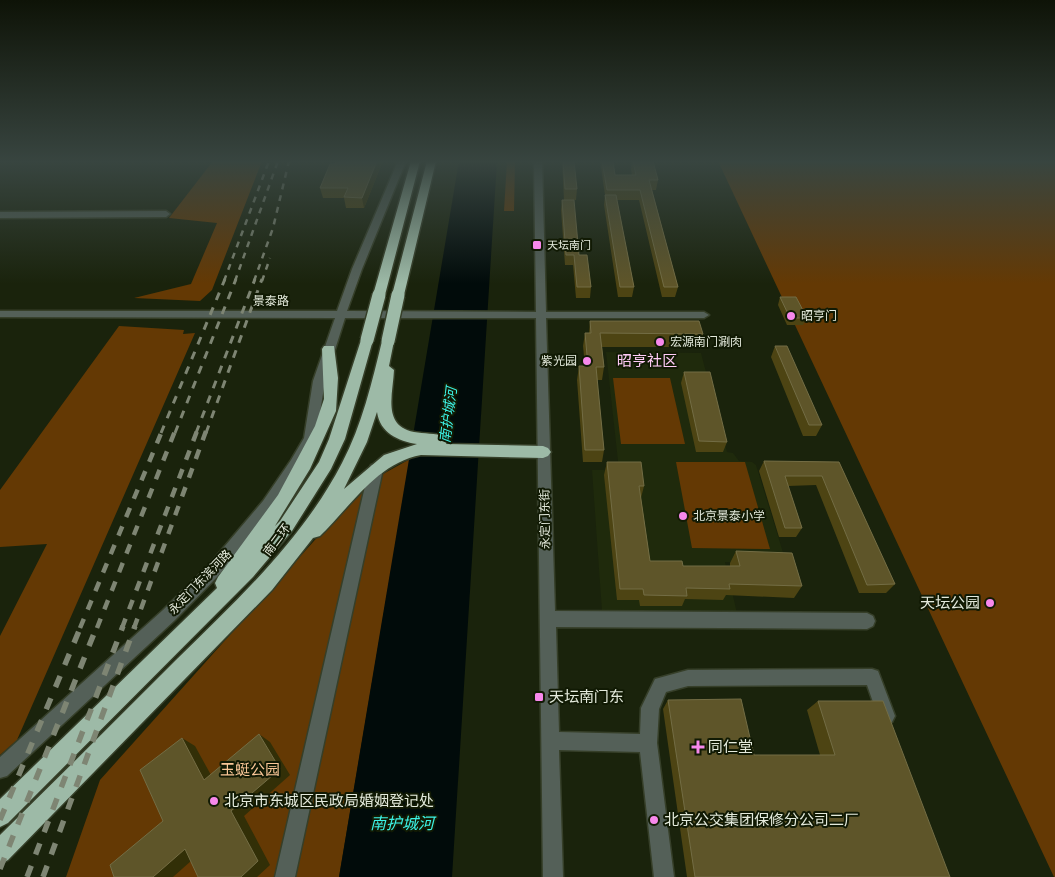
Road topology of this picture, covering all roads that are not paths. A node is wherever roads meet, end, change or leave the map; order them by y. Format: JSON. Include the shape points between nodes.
{"nodes":[{"id":1,"x":385,"y":202,"type":"edge"},
{"id":2,"x":405,"y":202,"type":"edge"},
{"id":3,"x":422,"y":202,"type":"edge"},
{"id":4,"x":539,"y":202,"type":"edge"},
{"id":5,"x":166,"y":214,"type":"dead end"},
{"id":6,"x":0,"y":215,"type":"edge"},
{"id":7,"x":0,"y":314,"type":"edge"},
{"id":8,"x":342,"y":314,"type":"junction"},
{"id":9,"x":543,"y":315,"type":"junction"},
{"id":10,"x":704,"y":315,"type":"dead end"},
{"id":11,"x":388,"y":341,"type":"junction"},
{"id":12,"x":329,"y":349,"type":"junction"},
{"id":13,"x":504,"y":446,"type":"junction"},
{"id":14,"x":543,"y":447,"type":"junction"},
{"id":15,"x":383,"y":464,"type":"junction"},
{"id":16,"x":298,"y":546,"type":"junction"},
{"id":17,"x":547,"y":619,"type":"junction"},
{"id":18,"x":867,"y":621,"type":"dead end"},
{"id":19,"x":190,"y":628,"type":"junction"},
{"id":20,"x":892,"y":732,"type":"edge"},
{"id":21,"x":550,"y":741,"type":"junction"},
{"id":22,"x":648,"y":743,"type":"junction"},
{"id":23,"x":0,"y":769,"type":"edge"},
{"id":24,"x":0,"y":815,"type":"edge"},
{"id":25,"x":0,"y":852,"type":"edge"},
{"id":26,"x":285,"y":877,"type":"edge"},
{"id":27,"x":553,"y":877,"type":"edge"},
{"id":28,"x":664,"y":877,"type":"edge"}],
"edges":[{"from":1,"to":8,"type":"street"},
{"from":2,"to":19,"type":"highway","name":"南二环","bridge":true,"via":[[340,430],[325,465],[286,526]]},
{"from":3,"to":11,"type":"highway","name":"南二环","bridge":true},
{"from":4,"to":9,"type":"street","name":"永定门东街"},
{"from":5,"to":6,"type":"street"},
{"from":7,"to":8,"type":"street","name":"景泰路"},
{"from":8,"to":9,"type":"street","name":"景泰路"},
{"from":8,"to":12,"type":"street","name":"永定门东滨河路"},
{"from":9,"to":10,"type":"street","name":"景泰路"},
{"from":9,"to":14,"type":"street","name":"永定门东街"},
{"from":11,"to":13,"type":"highway","via":[[384,409],[386,421],[396,431],[410,438]]},
{"from":11,"to":16,"type":"highway","name":"南二环","via":[[368,420],[346,472]]},
{"from":12,"to":19,"type":"highway","via":[[330,407],[296,482],[275,516]]},
{"from":12,"to":23,"type":"street","name":"永定门东滨河路","via":[[319,381],[310,438],[268,505],[213,571],[169,615]]},
{"from":13,"to":14,"type":"highway"},
{"from":13,"to":15,"type":"highway","via":[[421,449],[404,452]]},
{"from":14,"to":17,"type":"street","name":"永定门东街"},
{"from":15,"to":16,"type":"highway"},
{"from":15,"to":26,"type":"street"},
{"from":16,"to":25,"type":"highway","name":"南二环","via":[[266,584]]},
{"from":17,"to":18,"type":"street"},
{"from":17,"to":21,"type":"street","name":"永定门东街"},
{"from":19,"to":24,"type":"highway","name":"南二环"},
{"from":20,"to":22,"type":"street","via":[[872,678],[688,678],[662,685],[650,708]]},
{"from":21,"to":22,"type":"street"},
{"from":21,"to":27,"type":"street","name":"永定门东街"},
{"from":22,"to":28,"type":"street"}]}
